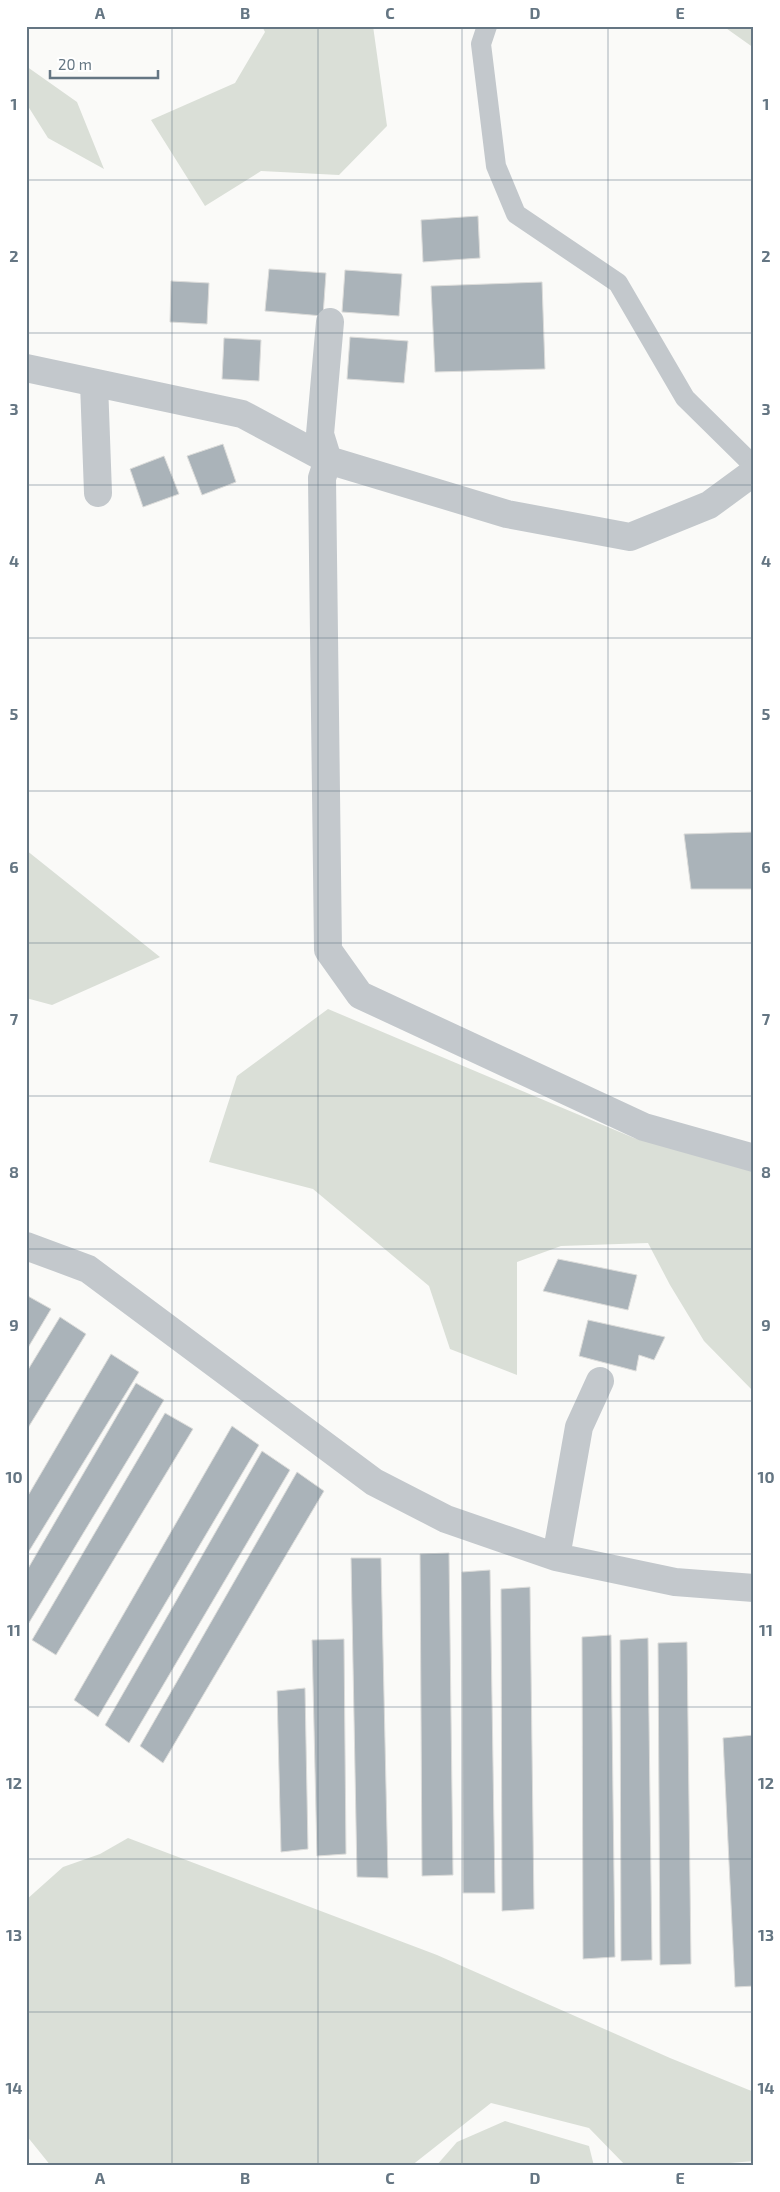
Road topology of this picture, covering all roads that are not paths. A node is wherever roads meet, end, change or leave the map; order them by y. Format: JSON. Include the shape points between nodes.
{"nodes":[{"id":1,"x":487,"y":26,"type":"edge"},
{"id":2,"x":330,"y":322,"type":"dead end"},
{"id":3,"x":26,"y":368,"type":"edge"},
{"id":4,"x":94,"y":382,"type":"junction"},
{"id":5,"x":328,"y":460,"type":"junction"},
{"id":6,"x":754,"y":466,"type":"edge"},
{"id":7,"x":754,"y":472,"type":"edge"},
{"id":8,"x":98,"y":494,"type":"dead end"},
{"id":9,"x":754,"y":1158,"type":"edge"},
{"id":10,"x":26,"y":1246,"type":"edge"},
{"id":11,"x":600,"y":1381,"type":"dead end"},
{"id":12,"x":556,"y":1556,"type":"junction"},
{"id":13,"x":754,"y":1588,"type":"edge"}],
"edges":[{"from":1,"to":6,"type":"lane","via":[[481,44],[496,166],[516,214],[618,283],[685,398]]},
{"from":2,"to":5,"type":"street","via":[[320,434]]},
{"from":3,"to":4,"type":"street"},
{"from":4,"to":5,"type":"street","via":[[242,414]]},
{"from":4,"to":8,"type":"street"},
{"from":5,"to":7,"type":"street","via":[[507,514],[630,537],[709,505]]},
{"from":5,"to":9,"type":"street","via":[[322,478],[328,950],[360,995],[644,1127]]},
{"from":10,"to":12,"type":"street","via":[[88,1269],[374,1482],[446,1519]]},
{"from":11,"to":12,"type":"street","via":[[579,1427]]},
{"from":12,"to":13,"type":"street","via":[[675,1582]]}]}
